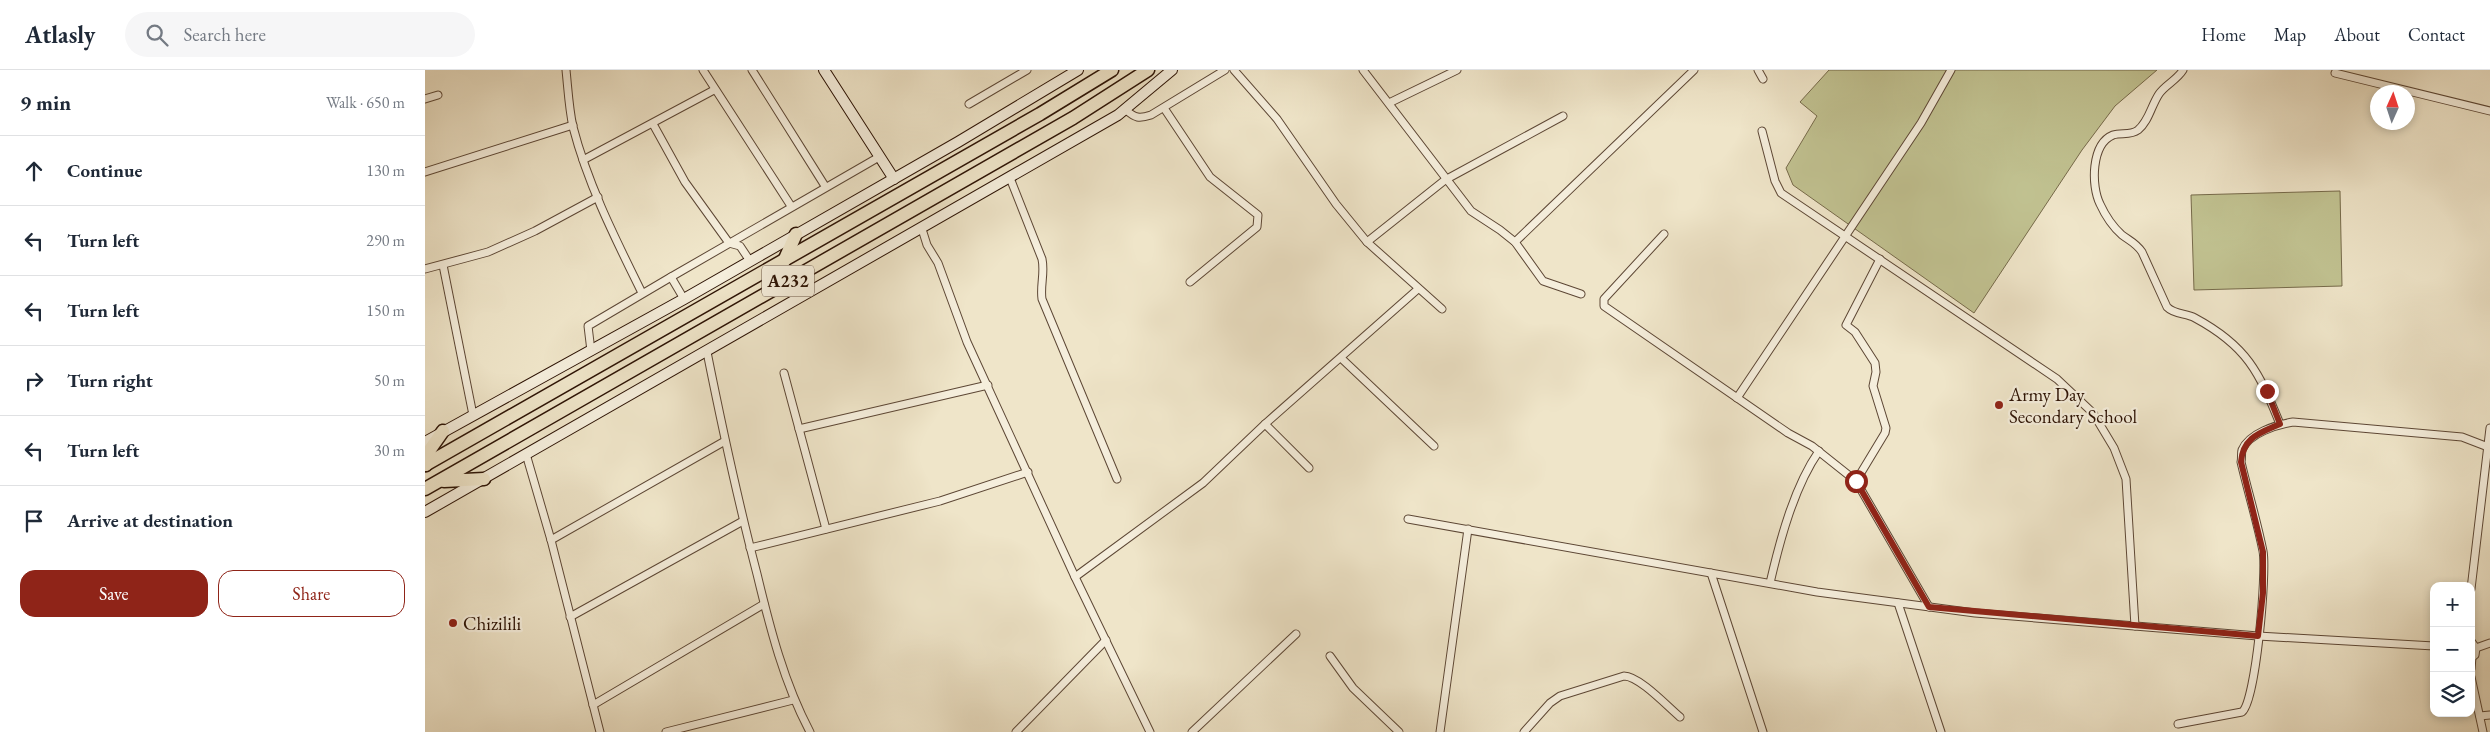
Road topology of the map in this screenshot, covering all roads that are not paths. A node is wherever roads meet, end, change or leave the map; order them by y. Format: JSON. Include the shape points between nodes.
{"nodes":[{"id":1,"x":566,"y":70,"type":"edge"},
{"id":2,"x":703,"y":70,"type":"edge"},
{"id":3,"x":752,"y":70,"type":"edge"},
{"id":4,"x":825,"y":70,"type":"edge"},
{"id":5,"x":1027,"y":70,"type":"edge"},
{"id":6,"x":1078,"y":70,"type":"edge"},
{"id":7,"x":1112,"y":70,"type":"edge"},
{"id":8,"x":1149,"y":70,"type":"edge"},
{"id":9,"x":1172,"y":70,"type":"edge"},
{"id":10,"x":1225,"y":70,"type":"edge"},
{"id":11,"x":1234,"y":70,"type":"edge"},
{"id":12,"x":1363,"y":70,"type":"edge"},
{"id":13,"x":1457,"y":70,"type":"edge"},
{"id":14,"x":1694,"y":70,"type":"edge"},
{"id":15,"x":1758,"y":70,"type":"edge"},
{"id":16,"x":1951,"y":70,"type":"edge"},
{"id":17,"x":2183,"y":70,"type":"edge"},
{"id":18,"x":2335,"y":73,"type":"dead end"},
{"id":19,"x":1763,"y":79,"type":"dead end"},
{"id":20,"x":714,"y":90,"type":"junction"},
{"id":21,"x":437,"y":95,"type":"dead end"},
{"id":22,"x":425,"y":99,"type":"edge"},
{"id":23,"x":1389,"y":103,"type":"junction"},
{"id":24,"x":969,"y":104,"type":"dead end"},
{"id":25,"x":1164,"y":108,"type":"junction"},
{"id":26,"x":1126,"y":110,"type":"junction"},
{"id":27,"x":2490,"y":112,"type":"edge"},
{"id":28,"x":1563,"y":116,"type":"dead end"},
{"id":29,"x":653,"y":124,"type":"junction"},
{"id":30,"x":573,"y":125,"type":"junction"},
{"id":31,"x":1762,"y":131,"type":"dead end"},
{"id":32,"x":879,"y":156,"type":"junction"},
{"id":33,"x":583,"y":160,"type":"junction"},
{"id":34,"x":425,"y":172,"type":"edge"},
{"id":35,"x":1010,"y":178,"type":"junction"},
{"id":36,"x":893,"y":179,"type":"junction"},
{"id":37,"x":1445,"y":180,"type":"junction"},
{"id":38,"x":825,"y":186,"type":"junction"},
{"id":39,"x":597,"y":197,"type":"junction"},
{"id":40,"x":791,"y":206,"type":"junction"},
{"id":41,"x":922,"y":229,"type":"junction"},
{"id":42,"x":796,"y":234,"type":"junction"},
{"id":43,"x":1664,"y":234,"type":"dead end"},
{"id":44,"x":1845,"y":236,"type":"junction"},
{"id":45,"x":1367,"y":242,"type":"junction"},
{"id":46,"x":1515,"y":242,"type":"junction"},
{"id":47,"x":729,"y":243,"type":"junction"},
{"id":48,"x":1880,"y":259,"type":"junction"},
{"id":49,"x":750,"y":261,"type":"junction"},
{"id":50,"x":784,"y":261,"type":"junction"},
{"id":51,"x":443,"y":265,"type":"junction"},
{"id":52,"x":425,"y":269,"type":"edge"},
{"id":53,"x":671,"y":277,"type":"junction"},
{"id":54,"x":1190,"y":282,"type":"dead end"},
{"id":55,"x":1418,"y":288,"type":"junction"},
{"id":56,"x":642,"y":293,"type":"junction"},
{"id":57,"x":1581,"y":294,"type":"dead end"},
{"id":58,"x":684,"y":298,"type":"junction"},
{"id":59,"x":1442,"y":308,"type":"dead end"},
{"id":60,"x":591,"y":351,"type":"junction"},
{"id":61,"x":707,"y":352,"type":"junction"},
{"id":62,"x":1341,"y":358,"type":"junction"},
{"id":63,"x":784,"y":373,"type":"dead end"},
{"id":64,"x":988,"y":385,"type":"junction"},
{"id":65,"x":1737,"y":398,"type":"junction"},
{"id":66,"x":473,"y":415,"type":"junction"},
{"id":67,"x":1265,"y":424,"type":"junction"},
{"id":68,"x":2280,"y":424,"type":"junction"},
{"id":69,"x":2490,"y":428,"type":"edge"},
{"id":70,"x":799,"y":429,"type":"junction"},
{"id":71,"x":443,"y":431,"type":"junction"},
{"id":72,"x":725,"y":441,"type":"junction"},
{"id":73,"x":425,"y":442,"type":"edge"},
{"id":74,"x":1434,"y":446,"type":"dead end"},
{"id":75,"x":2488,"y":447,"type":"junction"},
{"id":76,"x":1819,"y":451,"type":"junction"},
{"id":77,"x":526,"y":454,"type":"junction"},
{"id":78,"x":426,"y":465,"type":"edge"},
{"id":79,"x":1309,"y":468,"type":"dead end"},
{"id":80,"x":1028,"y":472,"type":"junction"},
{"id":81,"x":484,"y":478,"type":"junction"},
{"id":82,"x":1117,"y":479,"type":"dead end"},
{"id":83,"x":439,"y":481,"type":"junction"},
{"id":84,"x":1856,"y":481,"type":"junction"},
{"id":85,"x":425,"y":489,"type":"edge"},
{"id":86,"x":425,"y":512,"type":"edge"},
{"id":87,"x":1408,"y":519,"type":"dead end"},
{"id":88,"x":743,"y":521,"type":"junction"},
{"id":89,"x":826,"y":529,"type":"junction"},
{"id":90,"x":1468,"y":530,"type":"junction"},
{"id":91,"x":551,"y":540,"type":"junction"},
{"id":92,"x":750,"y":548,"type":"junction"},
{"id":93,"x":1711,"y":573,"type":"junction"},
{"id":94,"x":1075,"y":577,"type":"junction"},
{"id":95,"x":2472,"y":582,"type":"edge"},
{"id":96,"x":1770,"y":583,"type":"junction"},
{"id":97,"x":1898,"y":603,"type":"junction"},
{"id":98,"x":763,"y":604,"type":"junction"},
{"id":99,"x":1929,"y":607,"type":"junction"},
{"id":100,"x":570,"y":617,"type":"junction"},
{"id":101,"x":2135,"y":626,"type":"junction"},
{"id":102,"x":1296,"y":634,"type":"dead end"},
{"id":103,"x":2258,"y":636,"type":"junction"},
{"id":104,"x":1106,"y":640,"type":"junction"},
{"id":105,"x":2475,"y":642,"type":"edge"},
{"id":106,"x":2490,"y":643,"type":"edge"},
{"id":107,"x":2430,"y":646,"type":"edge"},
{"id":108,"x":1330,"y":656,"type":"dead end"},
{"id":109,"x":2475,"y":694,"type":"edge"},
{"id":110,"x":793,"y":700,"type":"junction"},
{"id":111,"x":593,"y":705,"type":"junction"},
{"id":112,"x":2490,"y":715,"type":"edge"},
{"id":113,"x":2480,"y":716,"type":"junction"},
{"id":114,"x":1680,"y":717,"type":"dead end"},
{"id":115,"x":2178,"y":724,"type":"dead end"},
{"id":116,"x":600,"y":732,"type":"edge"},
{"id":117,"x":665,"y":732,"type":"edge"},
{"id":118,"x":810,"y":732,"type":"edge"},
{"id":119,"x":1016,"y":732,"type":"edge"},
{"id":120,"x":1150,"y":732,"type":"edge"},
{"id":121,"x":1192,"y":732,"type":"edge"},
{"id":122,"x":1399,"y":732,"type":"edge"},
{"id":123,"x":1439,"y":732,"type":"edge"},
{"id":124,"x":1524,"y":732,"type":"edge"},
{"id":125,"x":1763,"y":732,"type":"edge"},
{"id":126,"x":1941,"y":732,"type":"edge"},
{"id":127,"x":2483,"y":732,"type":"edge"}],
"edges":[{"from":1,"to":30,"type":"street"},
{"from":2,"to":20,"type":"street"},
{"from":3,"to":38,"type":"street"},
{"from":4,"to":32,"type":"main road"},
{"from":5,"to":24,"type":"street"},
{"from":6,"to":36,"type":"main road"},
{"from":7,"to":50,"type":"highway","number":"A232"},
{"from":8,"to":83,"type":"highway","number":"A232","via":[[1073,118]]},
{"from":9,"to":26,"type":"main road"},
{"from":10,"to":25,"type":"street"},
{"from":11,"to":45,"type":"street","via":[[1277,119],[1336,204]]},
{"from":12,"to":23,"type":"street"},
{"from":13,"to":23,"type":"street"},
{"from":14,"to":46,"type":"street"},
{"from":15,"to":19,"type":"street"},
{"from":16,"to":44,"type":"street","via":[[1921,123]]},
{"from":17,"to":68,"type":"street","via":[[2160,93],[2146,123],[2136,132],[2114,134],[2100,148],[2093,188],[2114,227],[2142,252],[2167,307],[2195,318],[2248,358],[2259,374]]},
{"from":18,"to":27,"type":"street"},
{"from":20,"to":29,"type":"street"},
{"from":20,"to":40,"type":"street","via":[[721,95]]},
{"from":21,"to":22,"type":"street"},
{"from":23,"to":37,"type":"street"},
{"from":25,"to":26,"type":"street","via":[[1142,118]]},
{"from":25,"to":54,"type":"street","via":[[1210,177],[1258,214],[1257,227]]},
{"from":26,"to":35,"type":"main road"},
{"from":28,"to":37,"type":"street"},
{"from":29,"to":33,"type":"street"},
{"from":29,"to":47,"type":"street","via":[[685,182]]},
{"from":30,"to":33,"type":"street"},
{"from":30,"to":34,"type":"street"},
{"from":31,"to":44,"type":"street","via":[[1781,192]]},
{"from":32,"to":36,"type":"main road"},
{"from":32,"to":38,"type":"street"},
{"from":33,"to":39,"type":"street"},
{"from":35,"to":41,"type":"main road"},
{"from":35,"to":82,"type":"street","via":[[1042,259],[1042,299]]},
{"from":36,"to":42,"type":"main road"},
{"from":37,"to":45,"type":"street"},
{"from":37,"to":46,"type":"street","via":[[1471,211]]},
{"from":38,"to":40,"type":"street"},
{"from":39,"to":51,"type":"street","via":[[504,245]]},
{"from":39,"to":56,"type":"street"},
{"from":40,"to":47,"type":"street"},
{"from":41,"to":61,"type":"main road"},
{"from":41,"to":64,"type":"street","via":[[967,342]]},
{"from":42,"to":49,"type":"main road"},
{"from":42,"to":50,"type":"highway"},
{"from":43,"to":65,"type":"street","via":[[1605,299],[1605,306]]},
{"from":44,"to":48,"type":"street"},
{"from":44,"to":65,"type":"street"},
{"from":45,"to":55,"type":"street"},
{"from":46,"to":57,"type":"street","via":[[1543,281]]},
{"from":47,"to":49,"type":"street","via":[[740,246]]},
{"from":47,"to":53,"type":"street"},
{"from":48,"to":84,"type":"street","via":[[1846,325],[1855,332],[1875,363],[1873,386],[1886,428]]},
{"from":48,"to":101,"type":"street","via":[[2057,379],[2093,413],[2114,448],[2126,480]]},
{"from":49,"to":58,"type":"main road"},
{"from":50,"to":78,"type":"highway","number":"A232"},
{"from":51,"to":52,"type":"street"},
{"from":51,"to":66,"type":"street"},
{"from":53,"to":56,"type":"street"},
{"from":53,"to":58,"type":"street"},
{"from":55,"to":59,"type":"street"},
{"from":55,"to":62,"type":"street"},
{"from":56,"to":60,"type":"street","via":[[588,326]]},
{"from":58,"to":60,"type":"main road"},
{"from":60,"to":66,"type":"main road"},
{"from":61,"to":72,"type":"street"},
{"from":61,"to":77,"type":"main road"},
{"from":62,"to":67,"type":"street"},
{"from":62,"to":74,"type":"street"},
{"from":63,"to":70,"type":"street"},
{"from":64,"to":70,"type":"street"},
{"from":64,"to":80,"type":"street"},
{"from":65,"to":76,"type":"street"},
{"from":66,"to":71,"type":"main road"},
{"from":67,"to":79,"type":"street"},
{"from":67,"to":94,"type":"street","via":[[1203,484]]},
{"from":68,"to":75,"type":"street","via":[[2293,422],[2462,437]]},
{"from":68,"to":103,"type":"street","via":[[2256,435],[2242,449],[2241,462],[2263,552]]},
{"from":69,"to":75,"type":"street"},
{"from":70,"to":89,"type":"street"},
{"from":71,"to":73,"type":"main road"},
{"from":71,"to":78,"type":"highway","via":[[429,451]]},
{"from":72,"to":88,"type":"street"},
{"from":72,"to":91,"type":"street"},
{"from":75,"to":95,"type":"street"},
{"from":76,"to":84,"type":"street"},
{"from":76,"to":96,"type":"street","via":[[1807,468],[1778,547]]},
{"from":77,"to":81,"type":"main road"},
{"from":77,"to":91,"type":"street"},
{"from":80,"to":89,"type":"street","via":[[940,502]]},
{"from":80,"to":94,"type":"street"},
{"from":81,"to":83,"type":"highway"},
{"from":81,"to":86,"type":"main road"},
{"from":83,"to":85,"type":"highway","number":"A232"},
{"from":84,"to":99,"type":"street"},
{"from":87,"to":90,"type":"street"},
{"from":88,"to":92,"type":"street"},
{"from":88,"to":100,"type":"street"},
{"from":89,"to":92,"type":"street"},
{"from":90,"to":93,"type":"street"},
{"from":90,"to":123,"type":"street"},
{"from":91,"to":100,"type":"street"},
{"from":92,"to":98,"type":"street"},
{"from":93,"to":96,"type":"street"},
{"from":93,"to":125,"type":"street"},
{"from":94,"to":104,"type":"street"},
{"from":96,"to":97,"type":"street"},
{"from":97,"to":99,"type":"street"},
{"from":97,"to":126,"type":"street"},
{"from":98,"to":110,"type":"street"},
{"from":98,"to":111,"type":"street"},
{"from":99,"to":101,"type":"street"},
{"from":100,"to":111,"type":"street"},
{"from":101,"to":103,"type":"street"},
{"from":102,"to":121,"type":"street"},
{"from":103,"to":107,"type":"street"},
{"from":103,"to":115,"type":"street","via":[[2253,688],[2247,708],[2233,715]]},
{"from":104,"to":119,"type":"street"},
{"from":104,"to":120,"type":"street"},
{"from":105,"to":106,"type":"street"},
{"from":108,"to":122,"type":"street","via":[[1353,688]]},
{"from":109,"to":113,"type":"street"},
{"from":110,"to":117,"type":"street"},
{"from":110,"to":118,"type":"street"},
{"from":111,"to":116,"type":"street"},
{"from":112,"to":113,"type":"street"},
{"from":113,"to":127,"type":"street"},
{"from":114,"to":124,"type":"street","via":[[1639,682],[1623,676],[1560,696]]}]}
